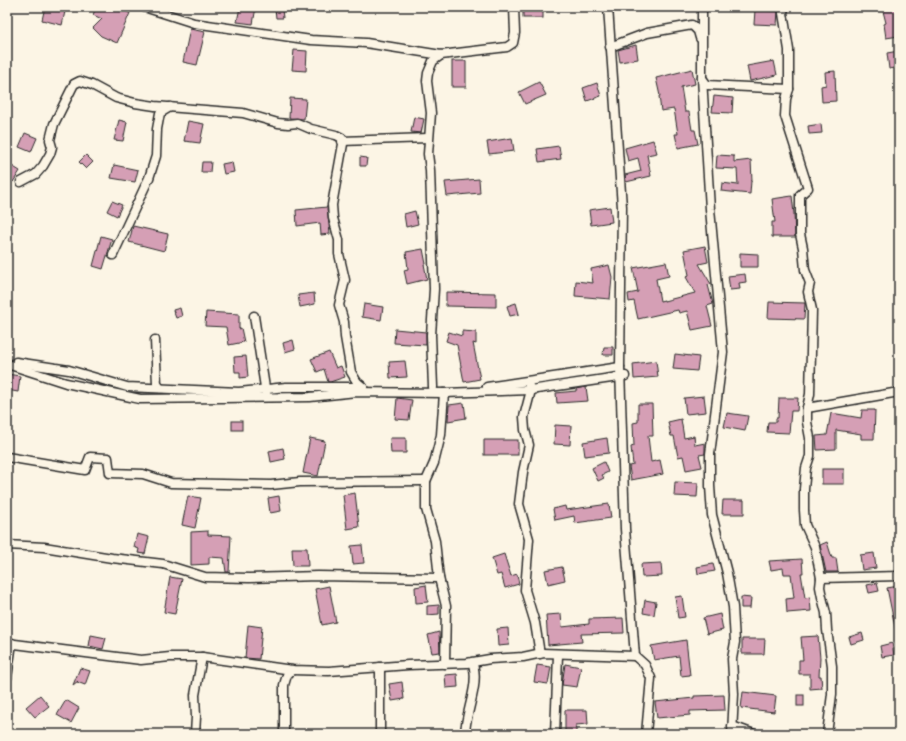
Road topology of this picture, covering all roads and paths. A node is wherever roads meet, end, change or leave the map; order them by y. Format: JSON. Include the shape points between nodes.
{"nodes":[{"id":1,"x":144,"y":7,"type":"edge"},
{"id":2,"x":514,"y":7,"type":"edge"},
{"id":3,"x":608,"y":7,"type":"edge"},
{"id":4,"x":702,"y":7,"type":"edge"},
{"id":5,"x":784,"y":7,"type":"edge"},
{"id":6,"x":702,"y":16,"type":"junction"},
{"id":7,"x":692,"y":25,"type":"junction"},
{"id":8,"x":702,"y":42,"type":"junction"},
{"id":9,"x":610,"y":47,"type":"junction"},
{"id":10,"x":441,"y":55,"type":"junction"},
{"id":11,"x":702,"y":78,"type":"junction"},
{"id":12,"x":789,"y":89,"type":"junction"},
{"id":13,"x":170,"y":107,"type":"junction"},
{"id":14,"x":428,"y":138,"type":"junction"},
{"id":15,"x":342,"y":141,"type":"junction"},
{"id":16,"x":21,"y":182,"type":"dead end"},
{"id":17,"x":113,"y":255,"type":"dead end"},
{"id":18,"x":254,"y":316,"type":"dead end"},
{"id":19,"x":155,"y":340,"type":"dead end"},
{"id":20,"x":7,"y":361,"type":"edge"},
{"id":21,"x":7,"y":364,"type":"edge"},
{"id":22,"x":620,"y":367,"type":"junction"},
{"id":23,"x":626,"y":376,"type":"dead end"},
{"id":24,"x":528,"y":381,"type":"junction"},
{"id":25,"x":363,"y":387,"type":"junction"},
{"id":26,"x":433,"y":387,"type":"junction"},
{"id":27,"x":160,"y":388,"type":"junction"},
{"id":28,"x":899,"y":392,"type":"edge"},
{"id":29,"x":448,"y":393,"type":"junction"},
{"id":30,"x":266,"y":398,"type":"junction"},
{"id":31,"x":807,"y":408,"type":"junction"},
{"id":32,"x":7,"y":457,"type":"edge"},
{"id":33,"x":426,"y":481,"type":"junction"},
{"id":34,"x":7,"y":545,"type":"edge"},
{"id":35,"x":899,"y":576,"type":"edge"},
{"id":36,"x":439,"y":578,"type":"junction"},
{"id":37,"x":821,"y":578,"type":"junction"},
{"id":38,"x":9,"y":643,"type":"edge"},
{"id":39,"x":540,"y":654,"type":"junction"},
{"id":40,"x":558,"y":654,"type":"junction"},
{"id":41,"x":635,"y":656,"type":"junction"},
{"id":42,"x":202,"y":657,"type":"junction"},
{"id":43,"x":472,"y":662,"type":"junction"},
{"id":44,"x":445,"y":664,"type":"junction"},
{"id":45,"x":380,"y":667,"type":"junction"},
{"id":46,"x":292,"y":670,"type":"junction"},
{"id":47,"x":7,"y":678,"type":"edge"},
{"id":48,"x":732,"y":730,"type":"edge"},
{"id":49,"x":195,"y":734,"type":"edge"},
{"id":50,"x":284,"y":734,"type":"edge"},
{"id":51,"x":380,"y":734,"type":"edge"},
{"id":52,"x":465,"y":734,"type":"edge"},
{"id":53,"x":555,"y":734,"type":"edge"},
{"id":54,"x":646,"y":734,"type":"edge"},
{"id":55,"x":754,"y":734,"type":"edge"},
{"id":56,"x":827,"y":734,"type":"edge"}],
"edges":[{"from":1,"to":10,"type":"street","via":[[202,24],[311,40],[366,43]]},
{"from":2,"to":10,"type":"street","via":[[515,33],[513,43],[507,47]]},
{"from":3,"to":9,"type":"street"},
{"from":4,"to":6,"type":"street"},
{"from":5,"to":12,"type":"street","via":[[789,50]]},
{"from":6,"to":7,"type":"street"},
{"from":6,"to":8,"type":"street"},
{"from":7,"to":8,"type":"street","via":[[698,30]]},
{"from":7,"to":9,"type":"street","via":[[646,33]]},
{"from":8,"to":11,"type":"street"},
{"from":9,"to":22,"type":"street","via":[[622,207]]},
{"from":10,"to":14,"type":"street","via":[[433,61],[428,73],[431,113]]},
{"from":11,"to":12,"type":"street","via":[[707,85]]},
{"from":11,"to":48,"type":"street","via":[[710,209],[723,352],[710,454],[710,486],[712,515],[733,607],[735,642],[732,659]]},
{"from":12,"to":31,"type":"street","via":[[784,116],[808,188],[800,195],[799,202],[800,234],[805,270],[810,283],[808,292],[812,310],[810,394]]},
{"from":13,"to":15,"type":"street","via":[[243,113],[278,123],[297,123],[336,135],[342,138]]},
{"from":13,"to":16,"type":"street","via":[[116,98],[80,81],[74,84],[54,124],[50,140],[52,146],[43,166],[36,174]]},
{"from":13,"to":17,"type":"street","via":[[160,114],[156,156],[149,178]]},
{"from":14,"to":15,"type":"street"},
{"from":14,"to":26,"type":"street","via":[[434,289]]},
{"from":15,"to":25,"type":"street","via":[[332,205],[345,280],[339,305],[351,372],[356,382]]},
{"from":18,"to":30,"type":"street"},
{"from":19,"to":27,"type":"street","via":[[157,384]]},
{"from":20,"to":27,"type":"street","via":[[69,370],[127,386]]},
{"from":21,"to":30,"type":"street","via":[[66,383],[140,399]]},
{"from":22,"to":24,"type":"street"},
{"from":22,"to":41,"type":"street","via":[[625,529]]},
{"from":23,"to":29,"type":"street","via":[[530,390]]},
{"from":24,"to":29,"type":"street"},
{"from":24,"to":39,"type":"street","via":[[530,394],[524,417],[529,445],[519,504],[529,539],[525,590],[535,623]]},
{"from":25,"to":26,"type":"street"},
{"from":25,"to":27,"type":"street","via":[[286,387],[239,392]]},
{"from":26,"to":29,"type":"street"},
{"from":28,"to":31,"type":"street"},
{"from":29,"to":30,"type":"street","via":[[356,392]]},
{"from":29,"to":33,"type":"street","via":[[441,435],[434,463]]},
{"from":31,"to":37,"type":"street","via":[[810,456],[804,489],[805,525],[815,547]]},
{"from":32,"to":33,"type":"street","via":[[85,470],[90,456],[108,458],[110,473],[142,474],[171,483],[271,485],[300,482]]},
{"from":33,"to":36,"type":"street","via":[[426,509],[435,541]]},
{"from":34,"to":36,"type":"street","via":[[44,547],[163,564],[205,577]]},
{"from":35,"to":37,"type":"street"},
{"from":36,"to":44,"type":"street","via":[[446,606]]},
{"from":37,"to":56,"type":"street","via":[[820,587],[826,613],[832,666],[832,694]]},
{"from":38,"to":42,"type":"street","via":[[141,660]]},
{"from":38,"to":47,"type":"street"},
{"from":39,"to":40,"type":"street"},
{"from":39,"to":43,"type":"street"},
{"from":40,"to":41,"type":"street"},
{"from":40,"to":53,"type":"street"},
{"from":41,"to":54,"type":"street","via":[[645,665],[651,678]]},
{"from":42,"to":46,"type":"street"},
{"from":42,"to":49,"type":"street","via":[[195,695]]},
{"from":43,"to":44,"type":"street"},
{"from":43,"to":52,"type":"street","via":[[475,669]]},
{"from":44,"to":45,"type":"street"},
{"from":45,"to":46,"type":"street","via":[[329,671]]},
{"from":45,"to":51,"type":"street"},
{"from":46,"to":50,"type":"street","via":[[287,675],[284,685]]},
{"from":48,"to":55,"type":"street"}]}
